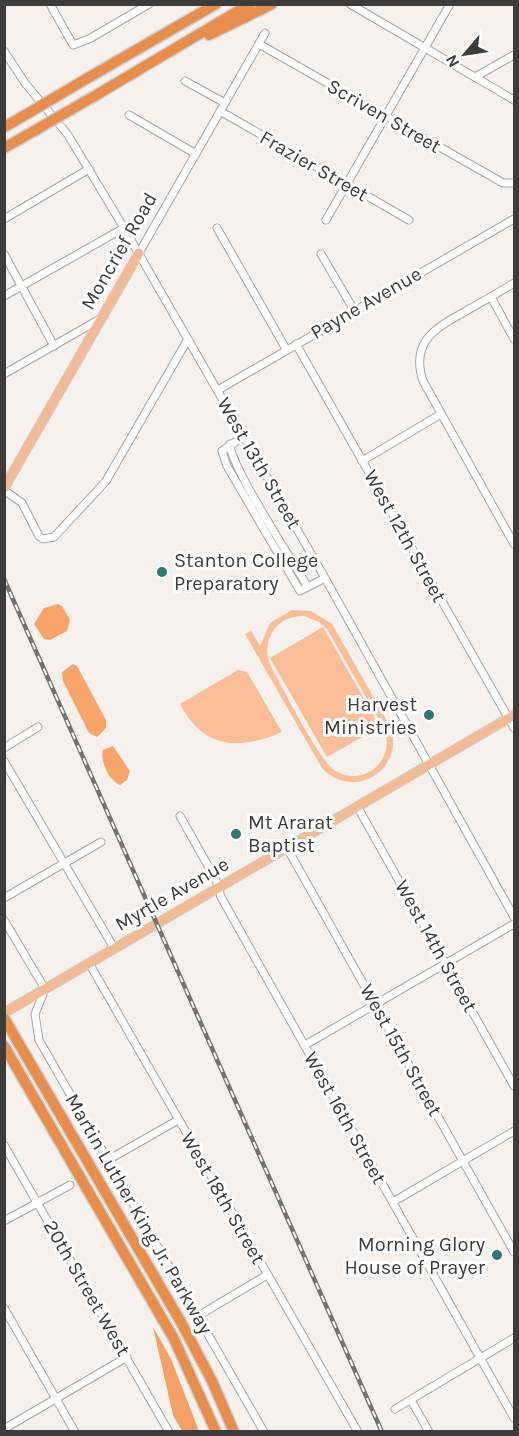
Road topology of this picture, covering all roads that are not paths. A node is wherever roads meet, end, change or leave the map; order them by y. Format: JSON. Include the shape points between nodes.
{"nodes":[{"id":1,"x":50,"y":4,"type":"edge"},
{"id":2,"x":129,"y":4,"type":"edge"},
{"id":3,"x":149,"y":4,"type":"edge"},
{"id":4,"x":250,"y":4,"type":"edge"},
{"id":5,"x":272,"y":4,"type":"edge"},
{"id":6,"x":351,"y":4,"type":"edge"},
{"id":7,"x":450,"y":4,"type":"edge"},
{"id":8,"x":211,"y":6,"type":"edge"},
{"id":9,"x":134,"y":13,"type":"junction"},
{"id":10,"x":265,"y":33,"type":"dead end"},
{"id":11,"x":259,"y":44,"type":"junction"},
{"id":12,"x":425,"y":48,"type":"junction"},
{"id":13,"x":176,"y":49,"type":"junction"},
{"id":14,"x":514,"y":55,"type":"edge"},
{"id":15,"x":6,"y":56,"type":"edge"},
{"id":16,"x":475,"y":77,"type":"junction"},
{"id":17,"x":185,"y":81,"type":"dead end"},
{"id":18,"x":514,"y":100,"type":"edge"},
{"id":19,"x":225,"y":103,"type":"junction"},
{"id":20,"x":220,"y":111,"type":"junction"},
{"id":21,"x":129,"y":115,"type":"dead end"},
{"id":22,"x":385,"y":116,"type":"junction"},
{"id":23,"x":4,"y":127,"type":"edge"},
{"id":24,"x":4,"y":148,"type":"edge"},
{"id":25,"x":196,"y":154,"type":"junction"},
{"id":26,"x":89,"y":169,"type":"junction"},
{"id":27,"x":513,"y":183,"type":"edge"},
{"id":28,"x":346,"y":184,"type":"junction"},
{"id":29,"x":4,"y":219,"type":"edge"},
{"id":30,"x":514,"y":219,"type":"edge"},
{"id":31,"x":326,"y":220,"type":"dead end"},
{"id":32,"x":409,"y":220,"type":"dead end"},
{"id":33,"x":124,"y":228,"type":"junction"},
{"id":34,"x":217,"y":228,"type":"dead end"},
{"id":35,"x":139,"y":253,"type":"junction"},
{"id":36,"x":4,"y":254,"type":"edge"},
{"id":37,"x":321,"y":254,"type":"dead end"},
{"id":38,"x":514,"y":284,"type":"edge"},
{"id":39,"x":21,"y":286,"type":"junction"},
{"id":40,"x":4,"y":296,"type":"edge"},
{"id":41,"x":491,"y":297,"type":"junction"},
{"id":42,"x":354,"y":310,"type":"junction"},
{"id":43,"x":102,"y":318,"type":"junction"},
{"id":44,"x":188,"y":339,"type":"junction"},
{"id":45,"x":514,"y":339,"type":"edge"},
{"id":46,"x":296,"y":344,"type":"junction"},
{"id":47,"x":54,"y":346,"type":"junction"},
{"id":48,"x":286,"y":349,"type":"junction"},
{"id":49,"x":4,"y":374,"type":"edge"},
{"id":50,"x":218,"y":390,"type":"junction"},
{"id":51,"x":441,"y":414,"type":"junction"},
{"id":52,"x":244,"y":436,"type":"junction"},
{"id":53,"x":362,"y":460,"type":"junction"},
{"id":54,"x":4,"y":489,"type":"edge"},
{"id":55,"x":514,"y":544,"type":"edge"},
{"id":56,"x":325,"y":578,"type":"junction"},
{"id":57,"x":512,"y":717,"type":"edge"},
{"id":58,"x":38,"y":727,"type":"dead end"},
{"id":59,"x":514,"y":728,"type":"edge"},
{"id":60,"x":4,"y":748,"type":"edge"},
{"id":61,"x":4,"y":761,"type":"edge"},
{"id":62,"x":429,"y":765,"type":"junction"},
{"id":63,"x":357,"y":806,"type":"junction"},
{"id":64,"x":180,"y":816,"type":"dead end"},
{"id":65,"x":101,"y":842,"type":"dead end"},
{"id":66,"x":287,"y":848,"type":"junction"},
{"id":67,"x":64,"y":863,"type":"junction"},
{"id":68,"x":219,"y":887,"type":"junction"},
{"id":69,"x":4,"y":898,"type":"edge"},
{"id":70,"x":514,"y":917,"type":"edge"},
{"id":71,"x":4,"y":920,"type":"edge"},
{"id":72,"x":514,"y":924,"type":"edge"},
{"id":73,"x":114,"y":948,"type":"junction"},
{"id":74,"x":89,"y":963,"type":"junction"},
{"id":75,"x":446,"y":963,"type":"junction"},
{"id":76,"x":45,"y":989,"type":"junction"},
{"id":77,"x":376,"y":1004,"type":"junction"},
{"id":78,"x":4,"y":1013,"type":"edge"},
{"id":79,"x":4,"y":1018,"type":"edge"},
{"id":80,"x":305,"y":1045,"type":"junction"},
{"id":81,"x":4,"y":1046,"type":"edge"},
{"id":82,"x":514,"y":1086,"type":"edge"},
{"id":83,"x":178,"y":1120,"type":"junction"},
{"id":84,"x":514,"y":1131,"type":"edge"},
{"id":85,"x":4,"y":1145,"type":"edge"},
{"id":86,"x":108,"y":1160,"type":"junction"},
{"id":87,"x":463,"y":1161,"type":"junction"},
{"id":88,"x":70,"y":1185,"type":"dead end"},
{"id":89,"x":393,"y":1202,"type":"junction"},
{"id":90,"x":38,"y":1203,"type":"junction"},
{"id":91,"x":4,"y":1221,"type":"edge"},
{"id":92,"x":514,"y":1252,"type":"edge"},
{"id":93,"x":267,"y":1275,"type":"junction"},
{"id":94,"x":4,"y":1308,"type":"edge"},
{"id":95,"x":198,"y":1316,"type":"junction"},
{"id":96,"x":514,"y":1338,"type":"edge"},
{"id":97,"x":127,"y":1358,"type":"junction"},
{"id":98,"x":481,"y":1359,"type":"junction"},
{"id":99,"x":56,"y":1399,"type":"junction"},
{"id":100,"x":411,"y":1400,"type":"junction"},
{"id":101,"x":395,"y":1409,"type":"dead end"},
{"id":102,"x":514,"y":1418,"type":"edge"},
{"id":103,"x":4,"y":1429,"type":"edge"},
{"id":104,"x":75,"y":1431,"type":"edge"},
{"id":105,"x":169,"y":1431,"type":"edge"},
{"id":106,"x":217,"y":1431,"type":"edge"},
{"id":107,"x":234,"y":1431,"type":"edge"},
{"id":108,"x":264,"y":1431,"type":"edge"},
{"id":109,"x":358,"y":1431,"type":"edge"},
{"id":110,"x":429,"y":1431,"type":"edge"}],
"edges":[{"from":1,"to":9,"type":"street","via":[[73,45]]},
{"from":2,"to":9,"type":"street"},
{"from":3,"to":9,"type":"street"},
{"from":4,"to":13,"type":"highway"},
{"from":5,"to":13,"type":"highway"},
{"from":6,"to":12,"type":"street"},
{"from":7,"to":12,"type":"street"},
{"from":8,"to":23,"type":"highway","bridge":true},
{"from":10,"to":11,"type":"street","name":"Moncrief Road"},
{"from":11,"to":19,"type":"street","name":"Moncrief Road"},
{"from":11,"to":22,"type":"street","name":"Scriven Street"},
{"from":12,"to":16,"type":"street"},
{"from":12,"to":22,"type":"street"},
{"from":13,"to":24,"type":"highway","bridge":true},
{"from":14,"to":16,"type":"street"},
{"from":15,"to":26,"type":"street","name":"West 13th Street","via":[[68,135]]},
{"from":16,"to":18,"type":"street"},
{"from":17,"to":19,"type":"street"},
{"from":19,"to":20,"type":"street","name":"Moncrief Road"},
{"from":20,"to":25,"type":"street","name":"Moncrief Road"},
{"from":20,"to":28,"type":"street","name":"Frazier Street"},
{"from":21,"to":25,"type":"street"},
{"from":22,"to":27,"type":"street","name":"Scriven Street","via":[[502,183]]},
{"from":22,"to":28,"type":"street"},
{"from":25,"to":35,"type":"street","name":"Moncrief Road"},
{"from":26,"to":29,"type":"street"},
{"from":26,"to":33,"type":"street","name":"West 13th Street"},
{"from":28,"to":31,"type":"street"},
{"from":28,"to":32,"type":"street","name":"Frazier Street"},
{"from":30,"to":42,"type":"street","name":"Payne Avenue"},
{"from":33,"to":35,"type":"street","name":"West 13th Street"},
{"from":33,"to":39,"type":"street"},
{"from":34,"to":48,"type":"street"},
{"from":35,"to":43,"type":"main road","name":"Moncrief Road"},
{"from":35,"to":44,"type":"street","name":"West 13th Street"},
{"from":36,"to":39,"type":"street"},
{"from":37,"to":42,"type":"street"},
{"from":38,"to":41,"type":"street"},
{"from":39,"to":40,"type":"street"},
{"from":39,"to":47,"type":"street"},
{"from":41,"to":45,"type":"street"},
{"from":41,"to":51,"type":"street","via":[[433,331],[420,355],[423,381]]},
{"from":42,"to":46,"type":"street","name":"Payne Avenue"},
{"from":43,"to":47,"type":"street"},
{"from":43,"to":54,"type":"main road","name":"Moncrief Road"},
{"from":44,"to":50,"type":"street","name":"West 13th Street"},
{"from":44,"to":54,"type":"street","via":[[106,481],[54,537],[39,536],[22,503]]},
{"from":46,"to":48,"type":"street","name":"Payne Avenue"},
{"from":46,"to":53,"type":"street","name":"West 12th Street"},
{"from":47,"to":49,"type":"street"},
{"from":48,"to":50,"type":"street","name":"Payne Avenue"},
{"from":50,"to":52,"type":"street","name":"West 13th Street"},
{"from":51,"to":53,"type":"street"},
{"from":51,"to":55,"type":"street"},
{"from":52,"to":56,"type":"street","name":"West 13th Street"},
{"from":52,"to":56,"type":"street","via":[[222,451],[227,466],[300,591]]},
{"from":53,"to":57,"type":"street","name":"West 12th Street"},
{"from":56,"to":62,"type":"street","name":"West 13th Street"},
{"from":57,"to":59,"type":"street","name":"West 12th Street"},
{"from":57,"to":62,"type":"main road","name":"Myrtle Avenue"},
{"from":58,"to":60,"type":"street"},
{"from":61,"to":67,"type":"street"},
{"from":62,"to":63,"type":"main road","name":"Myrtle Avenue"},
{"from":62,"to":70,"type":"street","name":"West 13th Street"},
{"from":63,"to":66,"type":"main road","name":"Myrtle Avenue"},
{"from":63,"to":75,"type":"street","name":"West 14th Street"},
{"from":64,"to":68,"type":"street","name":"West 16th Street"},
{"from":65,"to":67,"type":"street"},
{"from":66,"to":68,"type":"main road","name":"Myrtle Avenue"},
{"from":66,"to":77,"type":"street","name":"West 15th Street"},
{"from":67,"to":69,"type":"street"},
{"from":67,"to":73,"type":"street"},
{"from":68,"to":73,"type":"main road","name":"Myrtle Avenue"},
{"from":68,"to":80,"type":"street","name":"West 16th Street","via":[[221,897]]},
{"from":71,"to":76,"type":"street"},
{"from":72,"to":75,"type":"street"},
{"from":73,"to":74,"type":"main road","name":"Myrtle Avenue"},
{"from":74,"to":76,"type":"main road","name":"Myrtle Avenue"},
{"from":74,"to":83,"type":"street","name":"West 18th Street"},
{"from":75,"to":77,"type":"street"},
{"from":75,"to":82,"type":"street","name":"West 14th Street"},
{"from":76,"to":78,"type":"main road","name":"Myrtle Avenue"},
{"from":76,"to":86,"type":"street","via":[[35,1014],[39,1040]]},
{"from":77,"to":80,"type":"street"},
{"from":77,"to":87,"type":"street","name":"West 15th Street"},
{"from":79,"to":107,"type":"highway","name":"Martin Luther King Jr. Parkway","via":[[182,1324]]},
{"from":80,"to":89,"type":"street","name":"West 16th Street"},
{"from":81,"to":106,"type":"highway","name":"Martin Luther King Jr. Parkway","via":[[174,1339]]},
{"from":83,"to":86,"type":"street"},
{"from":83,"to":93,"type":"street","name":"West 18th Street"},
{"from":84,"to":87,"type":"street"},
{"from":85,"to":90,"type":"street","name":"20th Street West"},
{"from":86,"to":95,"type":"street"},
{"from":87,"to":89,"type":"street"},
{"from":87,"to":92,"type":"street","name":"West 15th Street"},
{"from":88,"to":90,"type":"street"},
{"from":89,"to":98,"type":"street","name":"West 16th Street"},
{"from":90,"to":91,"type":"street"},
{"from":90,"to":97,"type":"street","name":"20th Street West"},
{"from":93,"to":95,"type":"street"},
{"from":93,"to":109,"type":"street","name":"West 18th Street"},
{"from":94,"to":99,"type":"street"},
{"from":95,"to":108,"type":"street"},
{"from":96,"to":98,"type":"street"},
{"from":97,"to":99,"type":"street"},
{"from":97,"to":105,"type":"street","name":"20th Street West"},
{"from":98,"to":100,"type":"street"},
{"from":98,"to":102,"type":"street","name":"West 16th Street"},
{"from":99,"to":103,"type":"street"},
{"from":99,"to":104,"type":"street"},
{"from":100,"to":101,"type":"street"},
{"from":100,"to":110,"type":"street"}]}
